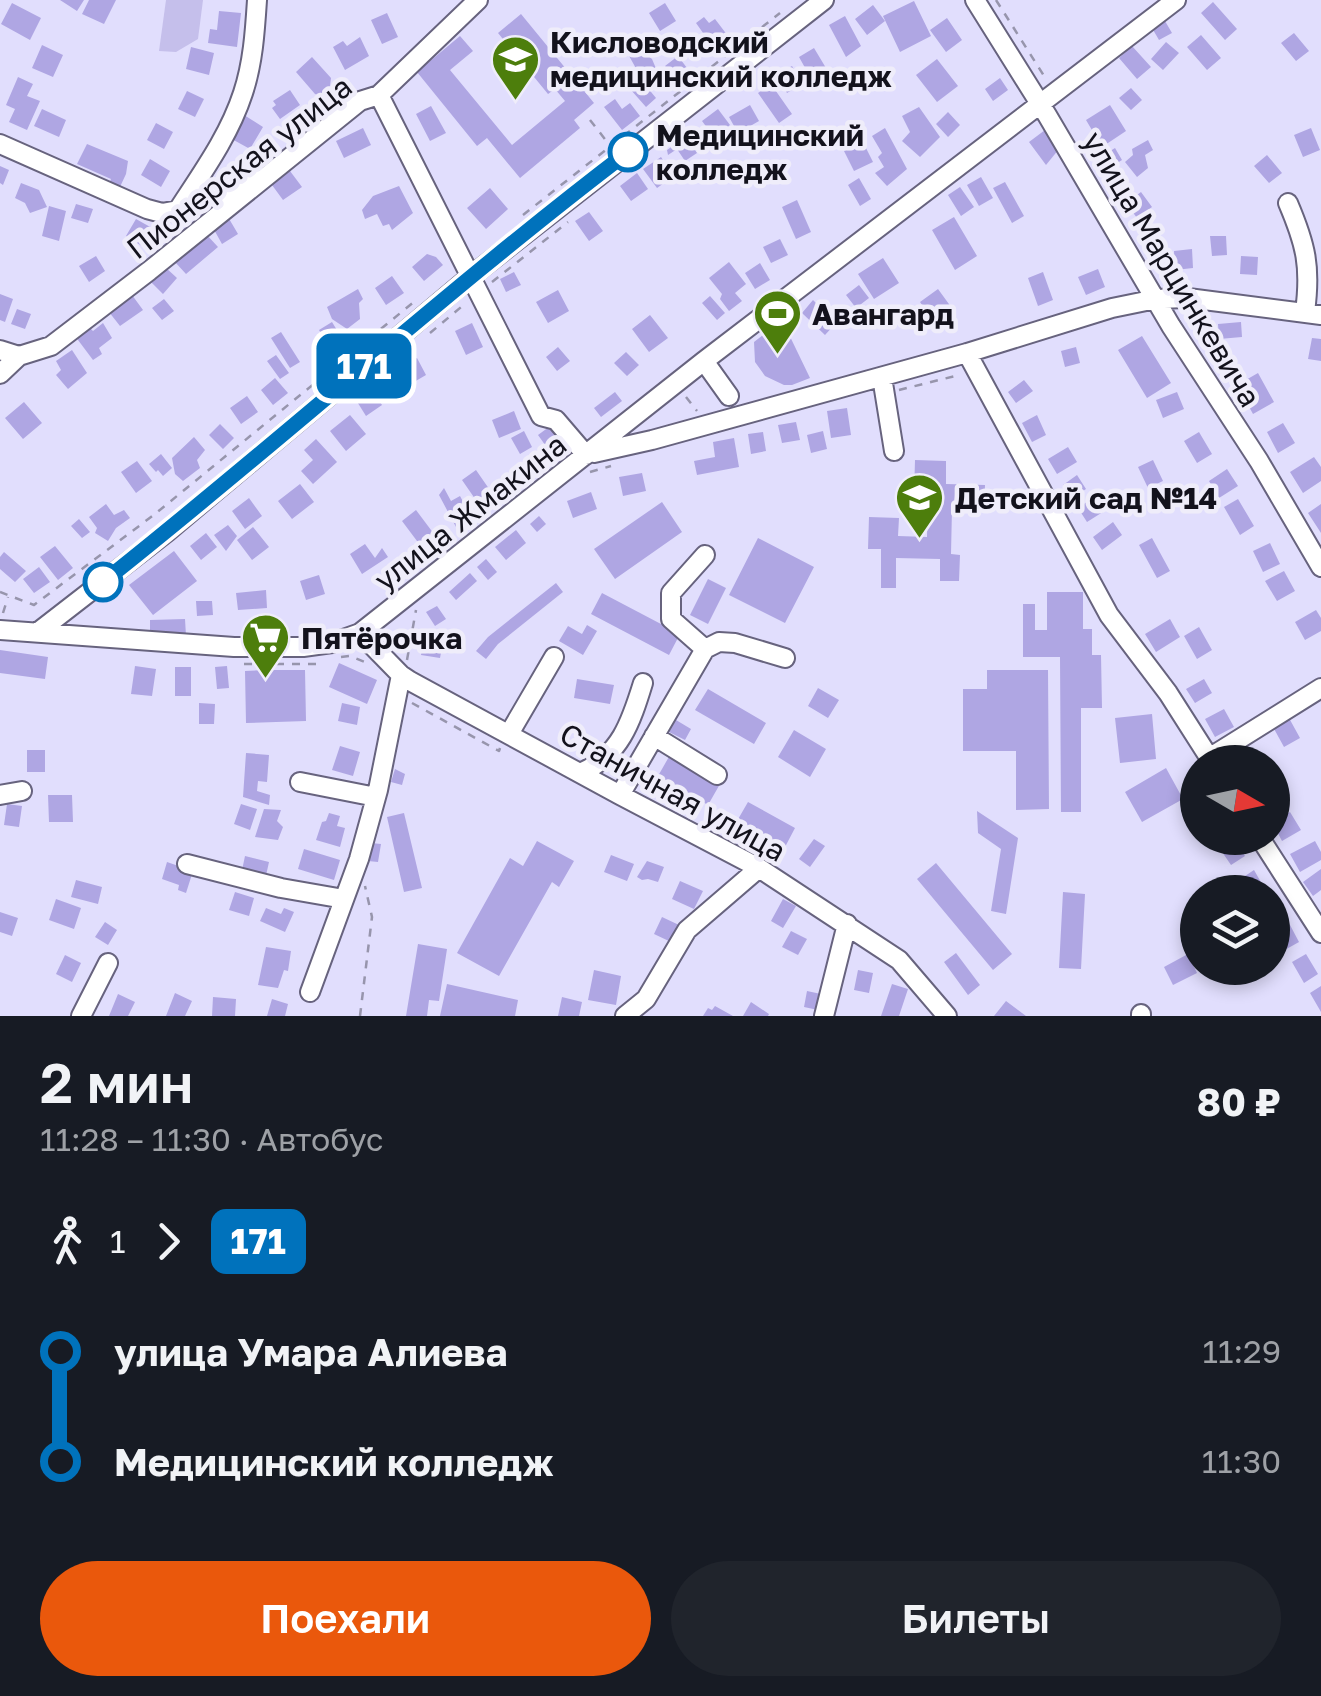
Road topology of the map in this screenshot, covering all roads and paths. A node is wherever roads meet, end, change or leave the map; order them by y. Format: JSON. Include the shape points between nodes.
{"nodes":[{"id":1,"x":257,"y":0,"type":"edge"},
{"id":2,"x":478,"y":0,"type":"edge"},
{"id":3,"x":824,"y":0,"type":"edge"},
{"id":4,"x":975,"y":0,"type":"edge"},
{"id":5,"x":1176,"y":0,"type":"edge"},
{"id":6,"x":379,"y":95,"type":"junction"},
{"id":7,"x":1040,"y":104,"type":"junction"},
{"id":8,"x":590,"y":120,"type":"dead end"},
{"id":9,"x":0,"y":144,"type":"edge"},
{"id":10,"x":610,"y":145,"type":"dead end"},
{"id":11,"x":273,"y":169,"type":"junction"},
{"id":12,"x":1288,"y":204,"type":"dead end"},
{"id":13,"x":178,"y":210,"type":"junction"},
{"id":14,"x":470,"y":277,"type":"junction"},
{"id":15,"x":1156,"y":299,"type":"junction"},
{"id":16,"x":1313,"y":314,"type":"edge"},
{"id":17,"x":0,"y":350,"type":"edge"},
{"id":18,"x":967,"y":353,"type":"junction"},
{"id":19,"x":20,"y":356,"type":"junction"},
{"id":20,"x":704,"y":361,"type":"junction"},
{"id":21,"x":976,"y":370,"type":"junction"},
{"id":22,"x":0,"y":374,"type":"edge"},
{"id":23,"x":884,"y":385,"type":"junction"},
{"id":24,"x":730,"y":396,"type":"dead end"},
{"id":25,"x":894,"y":451,"type":"dead end"},
{"id":26,"x":586,"y":455,"type":"junction"},
{"id":27,"x":619,"y":464,"type":"dead end"},
{"id":28,"x":582,"y":475,"type":"dead end"},
{"id":29,"x":705,"y":556,"type":"dead end"},
{"id":30,"x":1321,"y":567,"type":"edge"},
{"id":31,"x":8,"y":596,"type":"dead end"},
{"id":32,"x":414,"y":612,"type":"dead end"},
{"id":33,"x":1,"y":619,"type":"edge"},
{"id":34,"x":0,"y":630,"type":"edge"},
{"id":35,"x":38,"y":632,"type":"junction"},
{"id":36,"x":360,"y":633,"type":"junction"},
{"id":37,"x":715,"y":641,"type":"junction"},
{"id":38,"x":554,"y":658,"type":"dead end"},
{"id":39,"x":785,"y":658,"type":"dead end"},
{"id":40,"x":404,"y":666,"type":"junction"},
{"id":41,"x":643,"y":682,"type":"dead end"},
{"id":42,"x":1321,"y":688,"type":"edge"},
{"id":43,"x":408,"y":701,"type":"dead end"},
{"id":44,"x":509,"y":734,"type":"junction"},
{"id":45,"x":654,"y":736,"type":"junction"},
{"id":46,"x":1201,"y":745,"type":"edge"},
{"id":47,"x":1234,"y":745,"type":"edge"},
{"id":48,"x":580,"y":773,"type":"junction"},
{"id":49,"x":718,"y":774,"type":"dead end"},
{"id":50,"x":300,"y":782,"type":"dead end"},
{"id":51,"x":22,"y":791,"type":"dead end"},
{"id":52,"x":382,"y":794,"type":"junction"},
{"id":53,"x":620,"y":795,"type":"junction"},
{"id":54,"x":0,"y":796,"type":"edge"},
{"id":55,"x":1271,"y":855,"type":"edge"},
{"id":56,"x":359,"y":859,"type":"junction"},
{"id":57,"x":187,"y":864,"type":"dead end"},
{"id":58,"x":759,"y":868,"type":"junction"},
{"id":59,"x":344,"y":900,"type":"junction"},
{"id":60,"x":846,"y":924,"type":"junction"},
{"id":61,"x":1321,"y":933,"type":"edge"},
{"id":62,"x":108,"y":963,"type":"dead end"},
{"id":63,"x":310,"y":992,"type":"dead end"},
{"id":64,"x":940,"y":1011,"type":"edge"},
{"id":65,"x":80,"y":1016,"type":"edge"},
{"id":66,"x":360,"y":1016,"type":"edge"},
{"id":67,"x":625,"y":1016,"type":"edge"},
{"id":68,"x":824,"y":1016,"type":"edge"}],
"edges":[{"from":1,"to":13,"type":"street","via":[[243,93]]},
{"from":2,"to":6,"type":"street","name":"Пионерская улица"},
{"from":3,"to":14,"type":"street"},
{"from":4,"to":7,"type":"street","name":"улица Марцинкевича"},
{"from":5,"to":7,"type":"street"},
{"from":6,"to":11,"type":"street","name":"Пионерская улица","via":[[360,101]]},
{"from":6,"to":14,"type":"street"},
{"from":7,"to":15,"type":"street","name":"улица Марцинкевича"},
{"from":7,"to":20,"type":"street"},
{"from":8,"to":10,"type":"path"},
{"from":9,"to":13,"type":"street","via":[[147,209]]},
{"from":11,"to":13,"type":"street"},
{"from":11,"to":19,"type":"street","name":"Пионерская улица","via":[[51,346]]},
{"from":12,"to":16,"type":"street","via":[[1308,262]]},
{"from":14,"to":26,"type":"street","via":[[541,416],[556,420]]},
{"from":14,"to":35,"type":"street"},
{"from":15,"to":16,"type":"street","name":"улица Жмакина"},
{"from":15,"to":18,"type":"street","name":"улица Жмакина"},
{"from":15,"to":30,"type":"street","name":"улица Марцинкевича"},
{"from":17,"to":19,"type":"street"},
{"from":18,"to":21,"type":"street"},
{"from":18,"to":23,"type":"street","name":"улица Жмакина"},
{"from":19,"to":22,"type":"street","name":"Пионерская улица"},
{"from":20,"to":24,"type":"street"},
{"from":20,"to":26,"type":"street"},
{"from":21,"to":23,"type":"path"},
{"from":21,"to":46,"type":"street","via":[[1110,615]]},
{"from":23,"to":25,"type":"street"},
{"from":23,"to":26,"type":"street","name":"улица Жмакина"},
{"from":26,"to":36,"type":"street","name":"улица Жмакина"},
{"from":27,"to":28,"type":"path"},
{"from":29,"to":37,"type":"street","via":[[671,593],[671,619]]},
{"from":31,"to":33,"type":"path"},
{"from":32,"to":40,"type":"path"},
{"from":34,"to":35,"type":"street","name":"улица Жмакина"},
{"from":35,"to":36,"type":"street","name":"улица Жмакина","via":[[234,647],[302,647]]},
{"from":36,"to":40,"type":"street","name":"Станичная улица"},
{"from":37,"to":39,"type":"street"},
{"from":37,"to":45,"type":"street"},
{"from":38,"to":44,"type":"street"},
{"from":40,"to":44,"type":"street","name":"Станичная улица"},
{"from":40,"to":52,"type":"street"},
{"from":41,"to":48,"type":"street","via":[[631,722],[613,749]]},
{"from":42,"to":47,"type":"street"},
{"from":43,"to":44,"type":"path","via":[[499,751]]},
{"from":44,"to":48,"type":"street","name":"Станичная улица"},
{"from":45,"to":49,"type":"street"},
{"from":45,"to":53,"type":"street"},
{"from":48,"to":53,"type":"street","name":"Станичная улица"},
{"from":50,"to":52,"type":"street"},
{"from":51,"to":54,"type":"street"},
{"from":52,"to":56,"type":"street"},
{"from":53,"to":58,"type":"street","name":"Станичная улица"},
{"from":55,"to":61,"type":"street"},
{"from":56,"to":59,"type":"street"},
{"from":56,"to":66,"type":"path","via":[[372,917]]},
{"from":57,"to":59,"type":"street"},
{"from":58,"to":60,"type":"street","name":"Станичная улица"},
{"from":58,"to":67,"type":"street","via":[[687,930],[646,999]]},
{"from":59,"to":63,"type":"street"},
{"from":60,"to":64,"type":"street","name":"Станичная улица","via":[[899,960]]},
{"from":60,"to":68,"type":"street"},
{"from":62,"to":65,"type":"street"}]}
